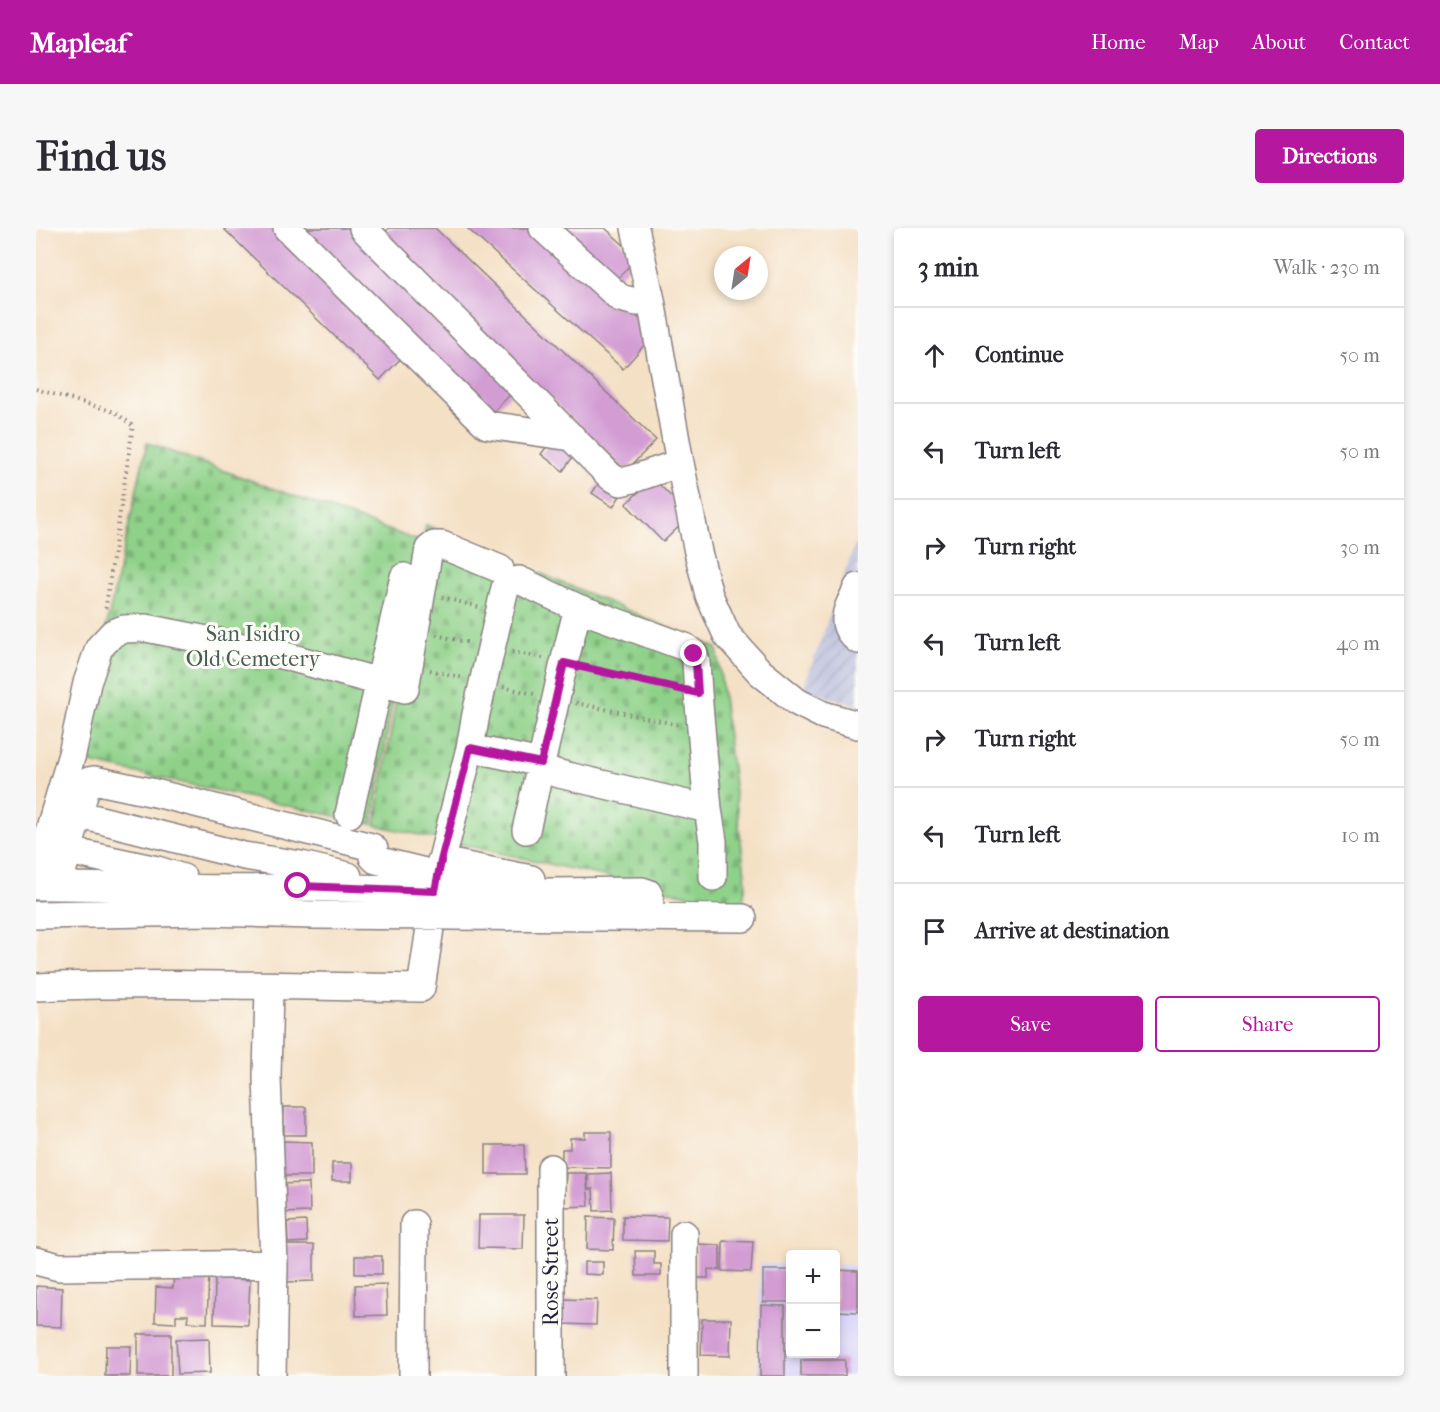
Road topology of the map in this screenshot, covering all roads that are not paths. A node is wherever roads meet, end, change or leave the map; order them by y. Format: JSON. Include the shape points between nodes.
{"nodes":[{"id":1,"x":287,"y":228,"type":"edge"},
{"id":2,"x":363,"y":228,"type":"edge"},
{"id":3,"x":543,"y":228,"type":"edge"},
{"id":4,"x":635,"y":228,"type":"edge"},
{"id":5,"x":651,"y":300,"type":"junction"},
{"id":6,"x":572,"y":437,"type":"junction"},
{"id":7,"x":680,"y":463,"type":"junction"},
{"id":8,"x":413,"y":585,"type":"junction"},
{"id":9,"x":506,"y":587,"type":"junction"},
{"id":10,"x":858,"y":587,"type":"edge"},
{"id":11,"x":578,"y":608,"type":"junction"},
{"id":12,"x":858,"y":640,"type":"edge"},
{"id":13,"x":381,"y":682,"type":"junction"},
{"id":14,"x":858,"y":725,"type":"edge"},
{"id":15,"x":470,"y":748,"type":"junction"},
{"id":16,"x":541,"y":763,"type":"junction"},
{"id":17,"x":708,"y":810,"type":"junction"},
{"id":18,"x":77,"y":814,"type":"junction"},
{"id":19,"x":349,"y":814,"type":"dead end"},
{"id":20,"x":255,"y":817,"type":"junction"},
{"id":21,"x":307,"y":830,"type":"junction"},
{"id":22,"x":526,"y":830,"type":"dead end"},
{"id":23,"x":68,"y":851,"type":"junction"},
{"id":24,"x":244,"y":856,"type":"junction"},
{"id":25,"x":712,"y":877,"type":"dead end"},
{"id":26,"x":304,"y":880,"type":"junction"},
{"id":27,"x":43,"y":882,"type":"edge"},
{"id":28,"x":102,"y":886,"type":"junction"},
{"id":29,"x":437,"y":886,"type":"junction"},
{"id":30,"x":234,"y":888,"type":"junction"},
{"id":31,"x":205,"y":896,"type":"junction"},
{"id":32,"x":551,"y":904,"type":"junction"},
{"id":33,"x":102,"y":914,"type":"junction"},
{"id":34,"x":36,"y":915,"type":"edge"},
{"id":35,"x":312,"y":915,"type":"junction"},
{"id":36,"x":743,"y":918,"type":"dead end"},
{"id":37,"x":269,"y":986,"type":"junction"},
{"id":38,"x":36,"y":987,"type":"edge"},
{"id":39,"x":550,"y":1168,"type":"dead end"},
{"id":40,"x":414,"y":1224,"type":"dead end"},
{"id":41,"x":684,"y":1234,"type":"dead end"},
{"id":42,"x":36,"y":1261,"type":"edge"},
{"id":43,"x":274,"y":1264,"type":"junction"},
{"id":44,"x":272,"y":1376,"type":"edge"},
{"id":45,"x":413,"y":1376,"type":"edge"},
{"id":46,"x":551,"y":1376,"type":"edge"},
{"id":47,"x":684,"y":1376,"type":"edge"}],
"edges":[{"from":1,"to":6,"type":"street","via":[[487,425]]},
{"from":2,"to":6,"type":"street"},
{"from":3,"to":5,"type":"street","via":[[620,298]]},
{"from":4,"to":5,"type":"street"},
{"from":5,"to":7,"type":"street"},
{"from":6,"to":7,"type":"street","via":[[611,477],[621,482]]},
{"from":7,"to":14,"type":"street","via":[[709,595],[727,635],[760,672],[797,702]]},
{"from":8,"to":9,"type":"street","via":[[429,549],[442,545]]},
{"from":8,"to":13,"type":"street"},
{"from":8,"to":13,"type":"street","via":[[415,630],[405,689]]},
{"from":9,"to":11,"type":"street"},
{"from":9,"to":15,"type":"street"},
{"from":10,"to":12,"type":"street","via":[[845,615],[851,634]]},
{"from":11,"to":16,"type":"street"},
{"from":11,"to":17,"type":"street","via":[[685,647],[694,654]]},
{"from":13,"to":19,"type":"street"},
{"from":13,"to":27,"type":"street","via":[[278,654],[146,628],[113,633],[99,648],[87,683]]},
{"from":15,"to":16,"type":"street"},
{"from":15,"to":29,"type":"street"},
{"from":16,"to":17,"type":"street","via":[[555,773]]},
{"from":16,"to":22,"type":"street"},
{"from":17,"to":25,"type":"street","via":[[713,841]]},
{"from":18,"to":20,"type":"street","via":[[87,784],[94,780]]},
{"from":18,"to":23,"type":"street"},
{"from":18,"to":24,"type":"street"},
{"from":20,"to":21,"type":"street"},
{"from":20,"to":24,"type":"street"},
{"from":21,"to":26,"type":"street"},
{"from":21,"to":29,"type":"street","via":[[372,847],[376,860]]},
{"from":23,"to":27,"type":"street"},
{"from":23,"to":31,"type":"street","via":[[157,870],[190,881]]},
{"from":24,"to":26,"type":"street"},
{"from":24,"to":30,"type":"street"},
{"from":26,"to":29,"type":"street","via":[[408,890]]},
{"from":26,"to":30,"type":"street","via":[[264,889]]},
{"from":26,"to":35,"type":"street"},
{"from":27,"to":28,"type":"street"},
{"from":28,"to":31,"type":"street"},
{"from":28,"to":33,"type":"street"},
{"from":29,"to":32,"type":"street"},
{"from":29,"to":32,"type":"street","via":[[533,880]]},
{"from":29,"to":35,"type":"street"},
{"from":29,"to":37,"type":"street","via":[[421,988]]},
{"from":30,"to":31,"type":"street"},
{"from":31,"to":33,"type":"street"},
{"from":31,"to":35,"type":"street"},
{"from":32,"to":36,"type":"street","via":[[649,918]]},
{"from":33,"to":34,"type":"street"},
{"from":37,"to":38,"type":"street"},
{"from":37,"to":43,"type":"street","via":[[267,1078]]},
{"from":39,"to":46,"type":"street","name":"Rose Street"},
{"from":40,"to":45,"type":"street"},
{"from":41,"to":47,"type":"street"},
{"from":42,"to":43,"type":"street","via":[[60,1267]]},
{"from":43,"to":44,"type":"street"}]}
